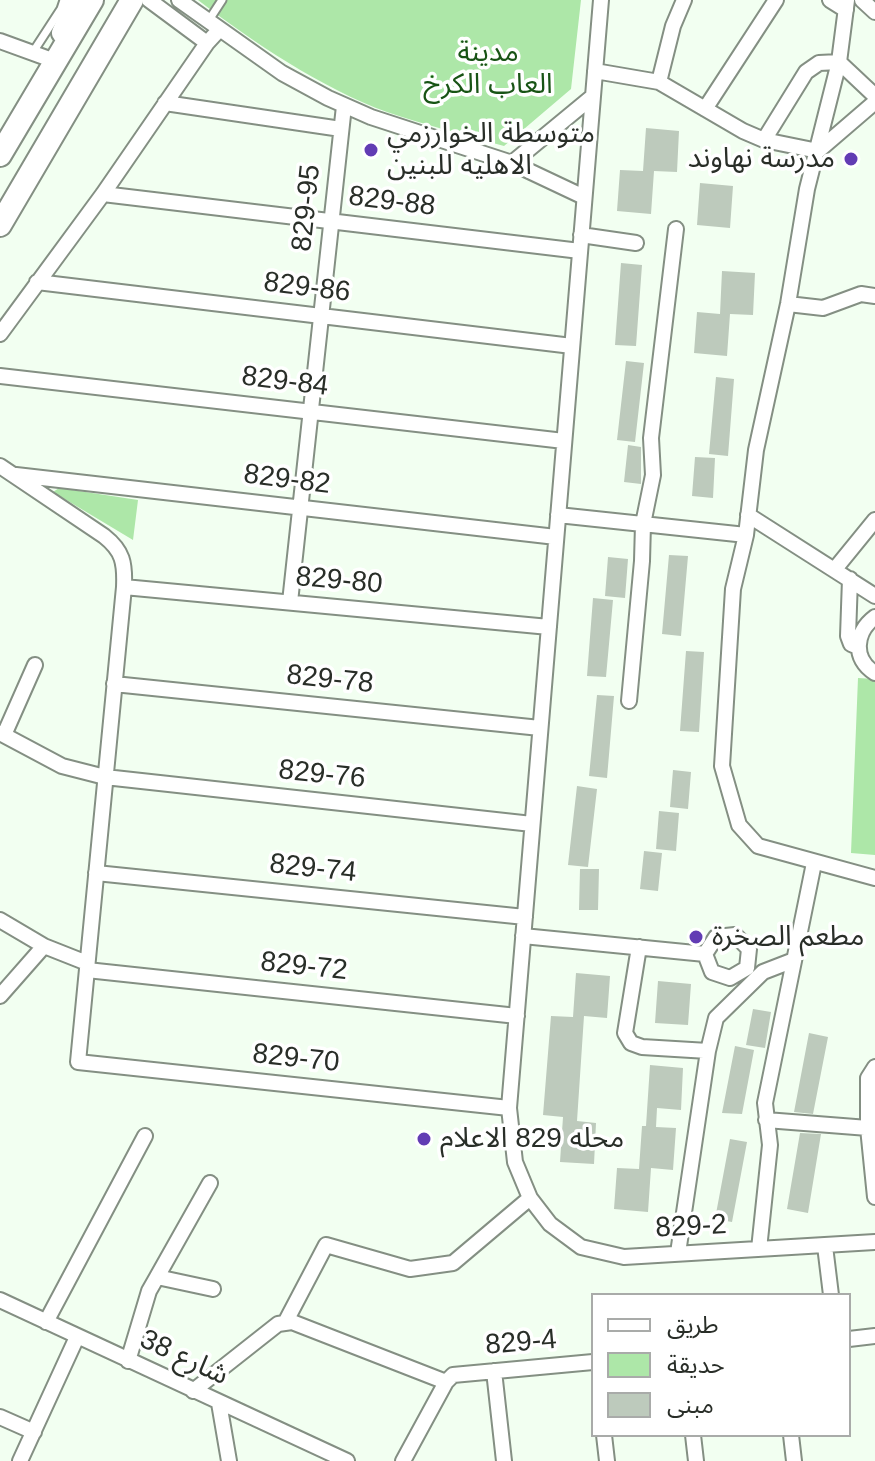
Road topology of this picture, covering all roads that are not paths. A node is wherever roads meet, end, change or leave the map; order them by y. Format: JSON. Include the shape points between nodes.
{"nodes":[{"id":1,"x":64,"y":0,"type":"edge"},
{"id":2,"x":77,"y":0,"type":"edge"},
{"id":3,"x":92,"y":0,"type":"edge"},
{"id":4,"x":132,"y":0,"type":"edge"},
{"id":5,"x":149,"y":0,"type":"edge"},
{"id":6,"x":179,"y":0,"type":"edge"},
{"id":7,"x":222,"y":0,"type":"edge"},
{"id":8,"x":601,"y":0,"type":"edge"},
{"id":9,"x":684,"y":0,"type":"edge"},
{"id":10,"x":776,"y":0,"type":"edge"},
{"id":11,"x":830,"y":0,"type":"edge"},
{"id":12,"x":862,"y":0,"type":"edge"},
{"id":13,"x":846,"y":5,"type":"edge"},
{"id":14,"x":875,"y":12,"type":"edge"},
{"id":15,"x":214,"y":26,"type":"junction"},
{"id":16,"x":0,"y":41,"type":"edge"},
{"id":17,"x":207,"y":43,"type":"junction"},
{"id":18,"x":33,"y":52,"type":"junction"},
{"id":19,"x":56,"y":59,"type":"junction"},
{"id":20,"x":839,"y":62,"type":"junction"},
{"id":21,"x":595,"y":71,"type":"junction"},
{"id":22,"x":659,"y":82,"type":"junction"},
{"id":23,"x":875,"y":96,"type":"edge"},
{"id":24,"x":592,"y":97,"type":"junction"},
{"id":25,"x":875,"y":102,"type":"edge"},
{"id":26,"x":165,"y":103,"type":"junction"},
{"id":27,"x":344,"y":106,"type":"junction"},
{"id":28,"x":705,"y":109,"type":"junction"},
{"id":29,"x":341,"y":129,"type":"junction"},
{"id":30,"x":764,"y":140,"type":"junction"},
{"id":31,"x":3,"y":145,"type":"edge"},
{"id":32,"x":818,"y":151,"type":"junction"},
{"id":33,"x":512,"y":163,"type":"junction"},
{"id":34,"x":103,"y":194,"type":"junction"},
{"id":35,"x":584,"y":197,"type":"junction"},
{"id":36,"x":332,"y":221,"type":"junction"},
{"id":37,"x":0,"y":225,"type":"edge"},
{"id":38,"x":676,"y":229,"type":"dead end"},
{"id":39,"x":581,"y":235,"type":"junction"},
{"id":40,"x":636,"y":243,"type":"dead end"},
{"id":41,"x":580,"y":251,"type":"junction"},
{"id":42,"x":37,"y":282,"type":"junction"},
{"id":43,"x":875,"y":296,"type":"edge"},
{"id":44,"x":788,"y":304,"type":"junction"},
{"id":45,"x":320,"y":316,"type":"junction"},
{"id":46,"x":0,"y":334,"type":"edge"},
{"id":47,"x":572,"y":346,"type":"junction"},
{"id":48,"x":0,"y":376,"type":"edge"},
{"id":49,"x":310,"y":412,"type":"junction"},
{"id":50,"x":564,"y":441,"type":"junction"},
{"id":51,"x":6,"y":470,"type":"edge"},
{"id":52,"x":300,"y":508,"type":"junction"},
{"id":53,"x":558,"y":515,"type":"junction"},
{"id":54,"x":748,"y":515,"type":"junction"},
{"id":55,"x":875,"y":520,"type":"edge"},
{"id":56,"x":643,"y":524,"type":"junction"},
{"id":57,"x":746,"y":535,"type":"junction"},
{"id":58,"x":556,"y":537,"type":"junction"},
{"id":59,"x":835,"y":569,"type":"junction"},
{"id":60,"x":850,"y":579,"type":"junction"},
{"id":61,"x":124,"y":587,"type":"junction"},
{"id":62,"x":875,"y":596,"type":"edge"},
{"id":63,"x":290,"y":602,"type":"junction"},
{"id":64,"x":875,"y":617,"type":"edge"},
{"id":65,"x":549,"y":627,"type":"junction"},
{"id":66,"x":858,"y":647,"type":"junction"},
{"id":67,"x":35,"y":665,"type":"dead end"},
{"id":68,"x":875,"y":673,"type":"edge"},
{"id":69,"x":114,"y":684,"type":"junction"},
{"id":70,"x":629,"y":701,"type":"dead end"},
{"id":71,"x":540,"y":728,"type":"junction"},
{"id":72,"x":2,"y":734,"type":"edge"},
{"id":73,"x":105,"y":777,"type":"junction"},
{"id":74,"x":532,"y":824,"type":"junction"},
{"id":75,"x":814,"y":863,"type":"junction"},
{"id":76,"x":96,"y":873,"type":"junction"},
{"id":77,"x":875,"y":878,"type":"edge"},
{"id":78,"x":525,"y":917,"type":"junction"},
{"id":79,"x":0,"y":920,"type":"edge"},
{"id":80,"x":523,"y":936,"type":"junction"},
{"id":81,"x":44,"y":946,"type":"junction"},
{"id":82,"x":639,"y":947,"type":"junction"},
{"id":83,"x":705,"y":954,"type":"dead end"},
{"id":84,"x":794,"y":960,"type":"junction"},
{"id":85,"x":87,"y":966,"type":"junction"},
{"id":86,"x":0,"y":996,"type":"edge"},
{"id":87,"x":517,"y":1016,"type":"junction"},
{"id":88,"x":708,"y":1051,"type":"junction"},
{"id":89,"x":875,"y":1067,"type":"edge"},
{"id":90,"x":509,"y":1108,"type":"junction"},
{"id":91,"x":766,"y":1120,"type":"junction"},
{"id":92,"x":868,"y":1128,"type":"junction"},
{"id":93,"x":145,"y":1136,"type":"dead end"},
{"id":94,"x":210,"y":1183,"type":"dead end"},
{"id":95,"x":875,"y":1197,"type":"edge"},
{"id":96,"x":530,"y":1198,"type":"junction"},
{"id":97,"x":875,"y":1242,"type":"edge"},
{"id":98,"x":825,"y":1246,"type":"junction"},
{"id":99,"x":759,"y":1249,"type":"junction"},
{"id":100,"x":678,"y":1253,"type":"junction"},
{"id":101,"x":157,"y":1277,"type":"junction"},
{"id":102,"x":213,"y":1289,"type":"dead end"},
{"id":103,"x":831,"y":1293,"type":"edge"},
{"id":104,"x":0,"y":1300,"type":"edge"},
{"id":105,"x":46,"y":1322,"type":"junction"},
{"id":106,"x":285,"y":1323,"type":"junction"},
{"id":107,"x":875,"y":1336,"type":"edge"},
{"id":108,"x":77,"y":1337,"type":"junction"},
{"id":109,"x":851,"y":1339,"type":"edge"},
{"id":110,"x":128,"y":1361,"type":"junction"},
{"id":111,"x":591,"y":1362,"type":"edge"},
{"id":112,"x":494,"y":1371,"type":"junction"},
{"id":113,"x":450,"y":1378,"type":"junction"},
{"id":114,"x":193,"y":1391,"type":"junction"},
{"id":115,"x":219,"y":1403,"type":"junction"},
{"id":116,"x":0,"y":1417,"type":"edge"},
{"id":117,"x":34,"y":1432,"type":"junction"},
{"id":118,"x":604,"y":1437,"type":"edge"},
{"id":119,"x":693,"y":1437,"type":"edge"},
{"id":120,"x":791,"y":1437,"type":"edge"},
{"id":121,"x":339,"y":1459,"type":"edge"},
{"id":122,"x":20,"y":1461,"type":"edge"},
{"id":123,"x":229,"y":1461,"type":"edge"},
{"id":124,"x":403,"y":1461,"type":"edge"},
{"id":125,"x":504,"y":1461,"type":"edge"},
{"id":126,"x":607,"y":1461,"type":"edge"},
{"id":127,"x":696,"y":1461,"type":"edge"},
{"id":128,"x":794,"y":1461,"type":"edge"}],
"edges":[{"from":1,"to":18,"type":"lane"},
{"from":2,"to":19,"type":"street"},
{"from":3,"to":19,"type":"main road"},
{"from":4,"to":37,"type":"main road"},
{"from":5,"to":17,"type":"street"},
{"from":6,"to":15,"type":"street"},
{"from":7,"to":15,"type":"lane"},
{"from":8,"to":21,"type":"street","name":"829-2"},
{"from":9,"to":22,"type":"street"},
{"from":10,"to":28,"type":"street"},
{"from":11,"to":13,"type":"street"},
{"from":12,"to":14,"type":"street"},
{"from":13,"to":20,"type":"street"},
{"from":15,"to":17,"type":"street"},
{"from":15,"to":27,"type":"street","via":[[290,78]]},
{"from":16,"to":18,"type":"street"},
{"from":17,"to":26,"type":"street"},
{"from":18,"to":19,"type":"street"},
{"from":19,"to":31,"type":"main road"},
{"from":20,"to":23,"type":"street"},
{"from":20,"to":30,"type":"street","via":[[819,63],[806,72]]},
{"from":20,"to":32,"type":"street"},
{"from":21,"to":22,"type":"street"},
{"from":21,"to":24,"type":"street","name":"829-2"},
{"from":22,"to":28,"type":"street"},
{"from":24,"to":33,"type":"street"},
{"from":24,"to":35,"type":"street","name":"829-2"},
{"from":25,"to":32,"type":"street"},
{"from":26,"to":29,"type":"street"},
{"from":26,"to":34,"type":"street"},
{"from":27,"to":29,"type":"street","name":"829-95"},
{"from":27,"to":33,"type":"street"},
{"from":28,"to":30,"type":"street"},
{"from":29,"to":36,"type":"street","name":"829-95"},
{"from":30,"to":32,"type":"street"},
{"from":32,"to":44,"type":"street"},
{"from":33,"to":35,"type":"street"},
{"from":34,"to":36,"type":"street","name":"829-88"},
{"from":34,"to":42,"type":"street"},
{"from":35,"to":39,"type":"street","name":"829-2"},
{"from":36,"to":41,"type":"street","name":"829-88"},
{"from":36,"to":45,"type":"street","name":"829-95"},
{"from":38,"to":56,"type":"street","via":[[651,438],[653,475]]},
{"from":39,"to":40,"type":"street"},
{"from":39,"to":41,"type":"street","name":"829-2"},
{"from":41,"to":47,"type":"street","name":"829-2"},
{"from":42,"to":45,"type":"street","name":"829-86"},
{"from":42,"to":46,"type":"street"},
{"from":43,"to":44,"type":"street","via":[[861,294],[823,308]]},
{"from":44,"to":54,"type":"street","via":[[756,450]]},
{"from":45,"to":47,"type":"street","name":"829-86"},
{"from":45,"to":49,"type":"street","name":"829-95"},
{"from":47,"to":50,"type":"street","name":"829-2"},
{"from":48,"to":49,"type":"street","name":"829-84"},
{"from":49,"to":50,"type":"street","name":"829-84"},
{"from":49,"to":52,"type":"street","name":"829-95"},
{"from":50,"to":53,"type":"street","name":"829-2"},
{"from":51,"to":52,"type":"street","name":"829-82"},
{"from":51,"to":61,"type":"street","via":[[117,546],[123,557]]},
{"from":52,"to":58,"type":"street","name":"829-82"},
{"from":52,"to":63,"type":"street","name":"829-95"},
{"from":53,"to":56,"type":"street"},
{"from":53,"to":58,"type":"street","name":"829-2"},
{"from":54,"to":57,"type":"street"},
{"from":54,"to":59,"type":"street"},
{"from":55,"to":59,"type":"street"},
{"from":56,"to":57,"type":"street"},
{"from":56,"to":70,"type":"street"},
{"from":57,"to":75,"type":"street","via":[[733,589],[722,766],[739,825],[758,846]]},
{"from":58,"to":65,"type":"street","name":"829-2"},
{"from":59,"to":60,"type":"street"},
{"from":60,"to":62,"type":"street"},
{"from":60,"to":66,"type":"street","via":[[848,636]]},
{"from":61,"to":63,"type":"street","name":"829-80"},
{"from":61,"to":69,"type":"street"},
{"from":63,"to":65,"type":"street","name":"829-80"},
{"from":64,"to":66,"type":"street","via":[[860,634]]},
{"from":65,"to":71,"type":"street","name":"829-2"},
{"from":66,"to":68,"type":"street"},
{"from":67,"to":72,"type":"street"},
{"from":69,"to":71,"type":"street","name":"829-78"},
{"from":69,"to":73,"type":"street"},
{"from":71,"to":74,"type":"street","name":"829-2"},
{"from":72,"to":73,"type":"street","name":"829-76","via":[[62,766]]},
{"from":73,"to":74,"type":"street","name":"829-76"},
{"from":73,"to":76,"type":"street"},
{"from":74,"to":78,"type":"street","name":"829-2"},
{"from":75,"to":77,"type":"street"},
{"from":75,"to":84,"type":"street"},
{"from":76,"to":78,"type":"street","name":"829-74"},
{"from":76,"to":85,"type":"street"},
{"from":78,"to":80,"type":"street","name":"829-2"},
{"from":79,"to":81,"type":"street","name":"829-72"},
{"from":80,"to":82,"type":"street"},
{"from":80,"to":87,"type":"street","name":"829-2"},
{"from":81,"to":85,"type":"street","name":"829-72"},
{"from":81,"to":86,"type":"street"},
{"from":82,"to":83,"type":"street"},
{"from":82,"to":88,"type":"street","via":[[625,1033],[631,1043]]},
{"from":84,"to":88,"type":"street","via":[[763,972],[716,1018]]},
{"from":84,"to":91,"type":"street"},
{"from":85,"to":87,"type":"street","name":"829-72"},
{"from":85,"to":90,"type":"street","name":"829-70","via":[[78,1062]]},
{"from":87,"to":90,"type":"street","name":"829-2"},
{"from":88,"to":100,"type":"street"},
{"from":89,"to":92,"type":"street","via":[[868,1078]]},
{"from":90,"to":96,"type":"street","name":"829-2","via":[[515,1162]]},
{"from":91,"to":92,"type":"street"},
{"from":91,"to":99,"type":"street","via":[[770,1145]]},
{"from":92,"to":95,"type":"street"},
{"from":93,"to":105,"type":"street"},
{"from":94,"to":101,"type":"street"},
{"from":96,"to":100,"type":"street","name":"829-2","via":[[550,1224],[581,1247],[624,1257]]},
{"from":96,"to":106,"type":"street","via":[[453,1263],[410,1269],[326,1245]]},
{"from":97,"to":98,"type":"street","name":"829-2"},
{"from":98,"to":99,"type":"street","name":"829-2"},
{"from":98,"to":103,"type":"street"},
{"from":99,"to":100,"type":"street","name":"829-2"},
{"from":101,"to":102,"type":"street"},
{"from":101,"to":110,"type":"street"},
{"from":104,"to":105,"type":"street","name":"شارع 38"},
{"from":105,"to":108,"type":"street","name":"شارع 38"},
{"from":106,"to":113,"type":"street"},
{"from":106,"to":114,"type":"street"},
{"from":107,"to":109,"type":"street"},
{"from":108,"to":110,"type":"street","name":"شارع 38"},
{"from":108,"to":117,"type":"street"},
{"from":110,"to":114,"type":"street","name":"شارع 38"},
{"from":111,"to":112,"type":"street","name":"829-4"},
{"from":112,"to":113,"type":"street","name":"829-4"},
{"from":112,"to":125,"type":"street"},
{"from":113,"to":124,"type":"street"},
{"from":114,"to":115,"type":"street","name":"شارع 38"},
{"from":115,"to":121,"type":"street","name":"شارع 38"},
{"from":115,"to":123,"type":"street"},
{"from":116,"to":117,"type":"street"},
{"from":117,"to":122,"type":"street"},
{"from":118,"to":126,"type":"street"},
{"from":119,"to":127,"type":"street"},
{"from":120,"to":128,"type":"street"}]}
